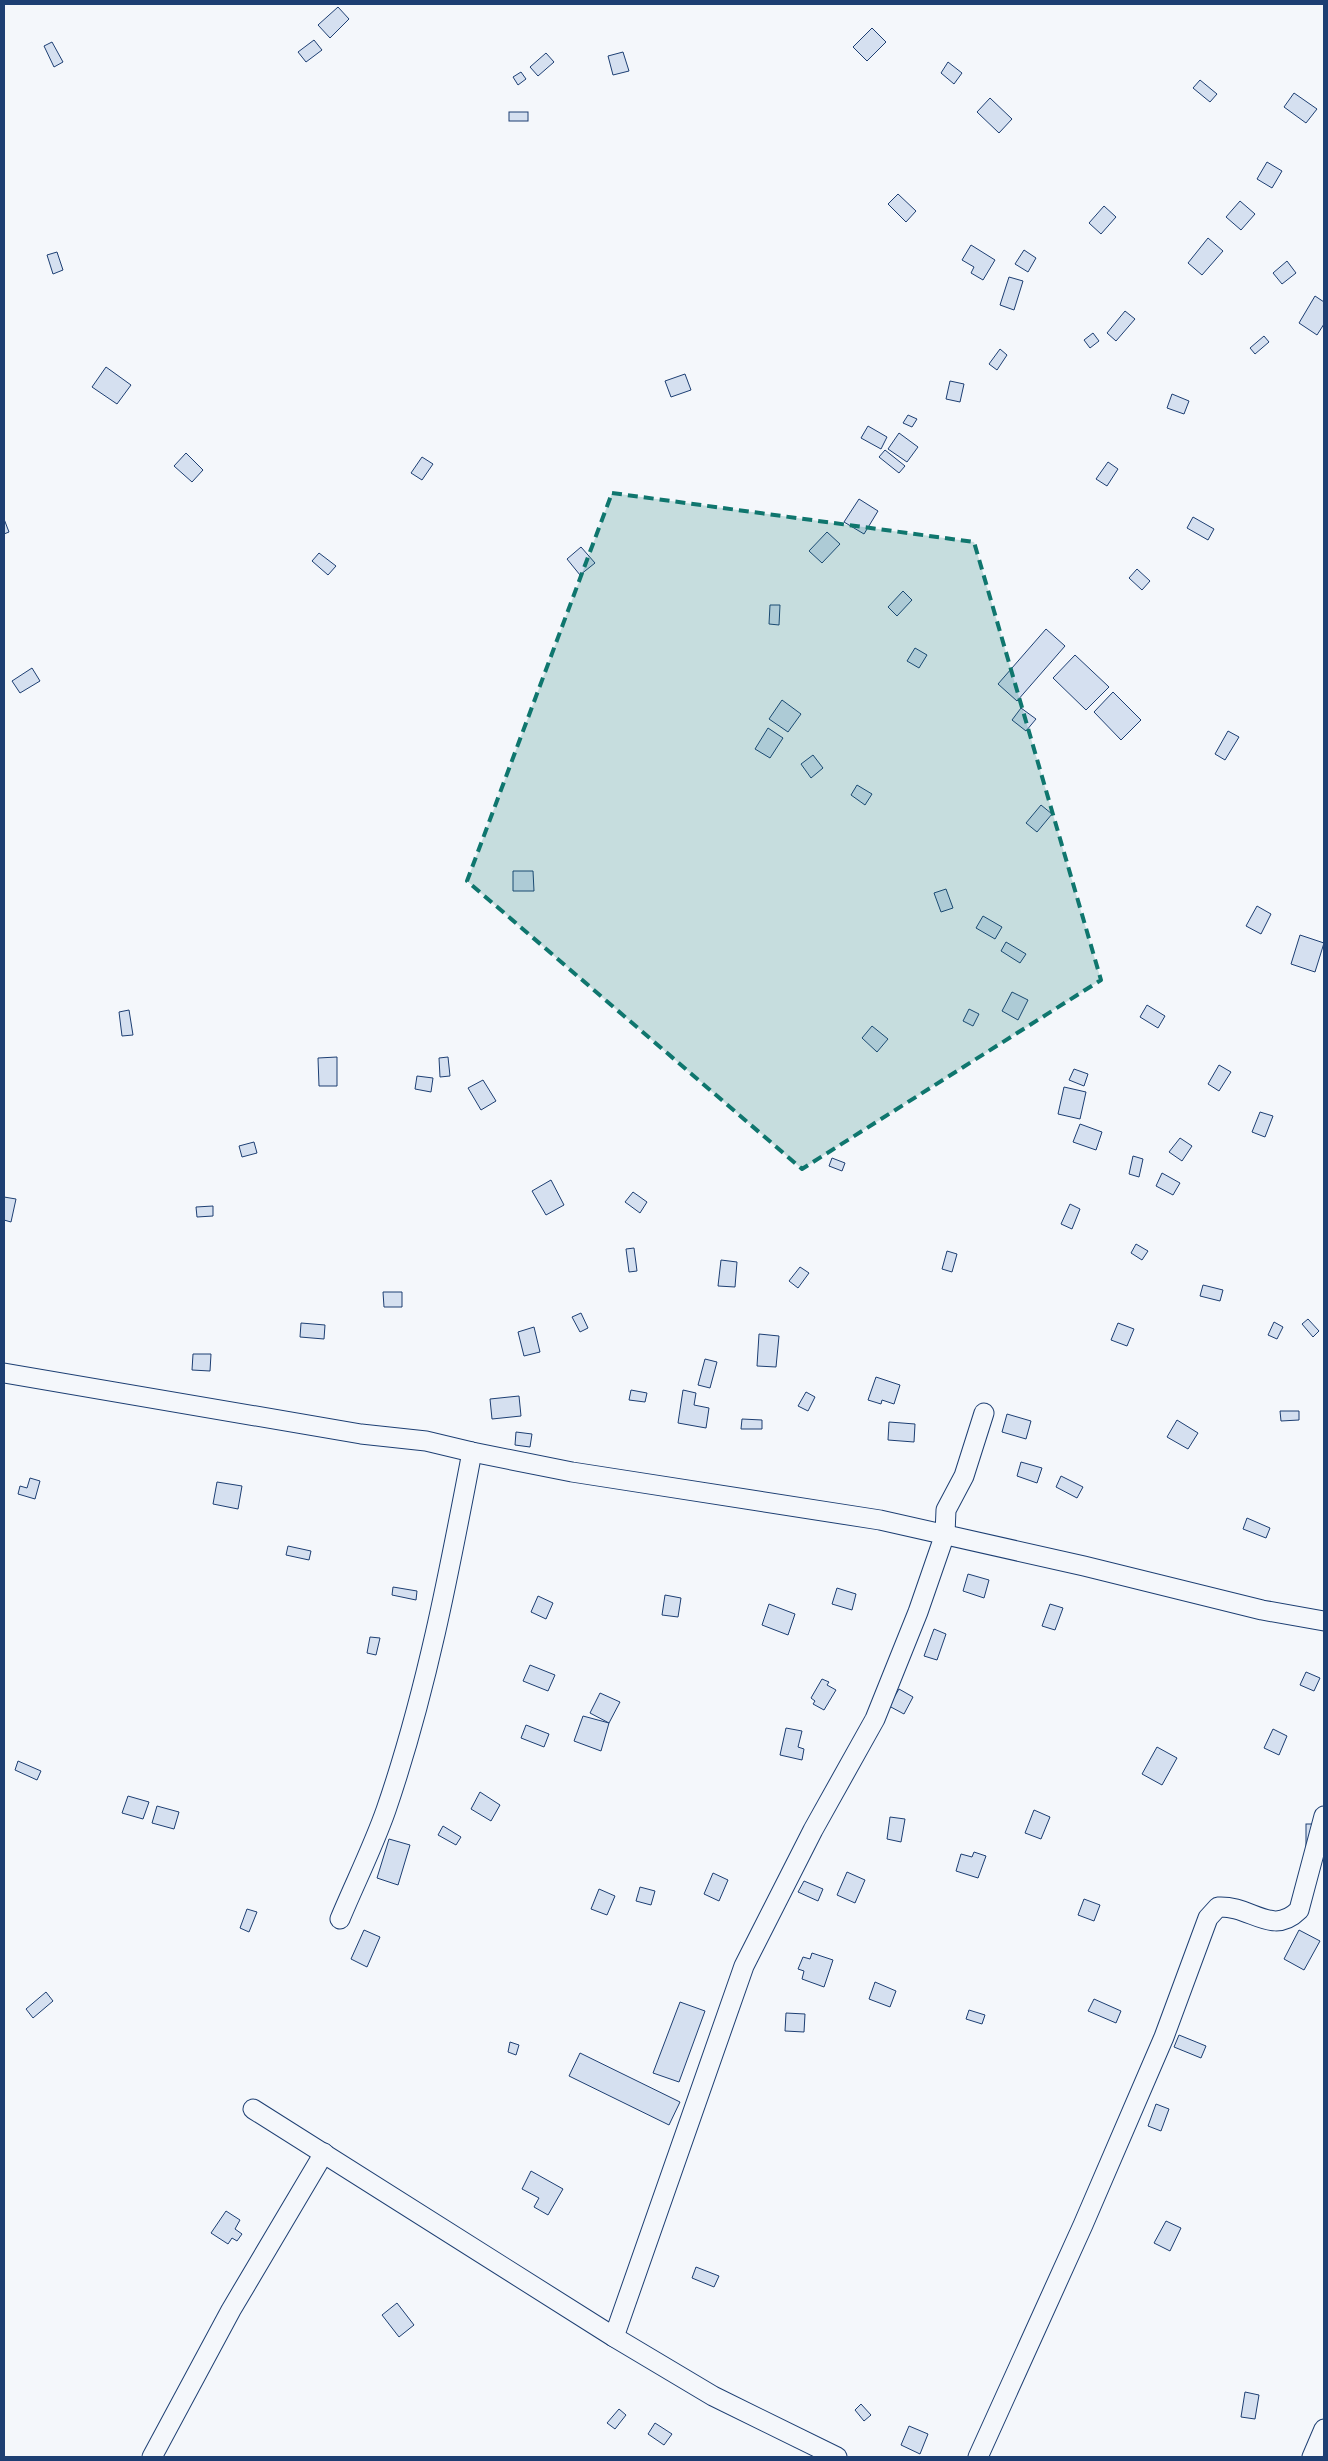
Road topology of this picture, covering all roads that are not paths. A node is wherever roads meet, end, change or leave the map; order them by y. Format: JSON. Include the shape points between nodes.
{"nodes":[{"id":1,"x":4,"y":1373,"type":"edge"},
{"id":2,"x":984,"y":1413,"type":"dead end"},
{"id":3,"x":472,"y":1452,"type":"junction"},
{"id":4,"x":945,"y":1534,"type":"junction"},
{"id":5,"x":1324,"y":1621,"type":"edge"},
{"id":6,"x":1324,"y":1816,"type":"edge"},
{"id":7,"x":340,"y":1919,"type":"dead end"},
{"id":8,"x":253,"y":2108,"type":"dead end"},
{"id":9,"x":324,"y":2153,"type":"junction"},
{"id":10,"x":614,"y":2337,"type":"junction"},
{"id":11,"x":1324,"y":2429,"type":"edge"},
{"id":12,"x":152,"y":2457,"type":"edge"},
{"id":13,"x":837,"y":2457,"type":"edge"},
{"id":14,"x":978,"y":2457,"type":"edge"},
{"id":15,"x":1312,"y":2457,"type":"edge"}],
"edges":[{"from":1,"to":3,"type":"street","via":[[361,1434],[426,1441]]},
{"from":2,"to":4,"type":"street","via":[[964,1476],[946,1510]]},
{"from":3,"to":4,"type":"street","via":[[572,1472],[880,1520]]},
{"from":3,"to":7,"type":"street","via":[[448,1578],[417,1706],[386,1811]]},
{"from":4,"to":5,"type":"street","via":[[1262,1610]]},
{"from":4,"to":10,"type":"street","via":[[875,1719],[813,1830],[744,1966]]},
{"from":6,"to":14,"type":"street","via":[[1299,1910],[1290,1920],[1277,1923],[1232,1906],[1218,1907],[1208,1918],[1164,2037]]},
{"from":8,"to":9,"type":"street"},
{"from":9,"to":10,"type":"street"},
{"from":9,"to":12,"type":"street","via":[[231,2310]]},
{"from":10,"to":13,"type":"street","via":[[713,2396]]},
{"from":11,"to":15,"type":"street"}]}
